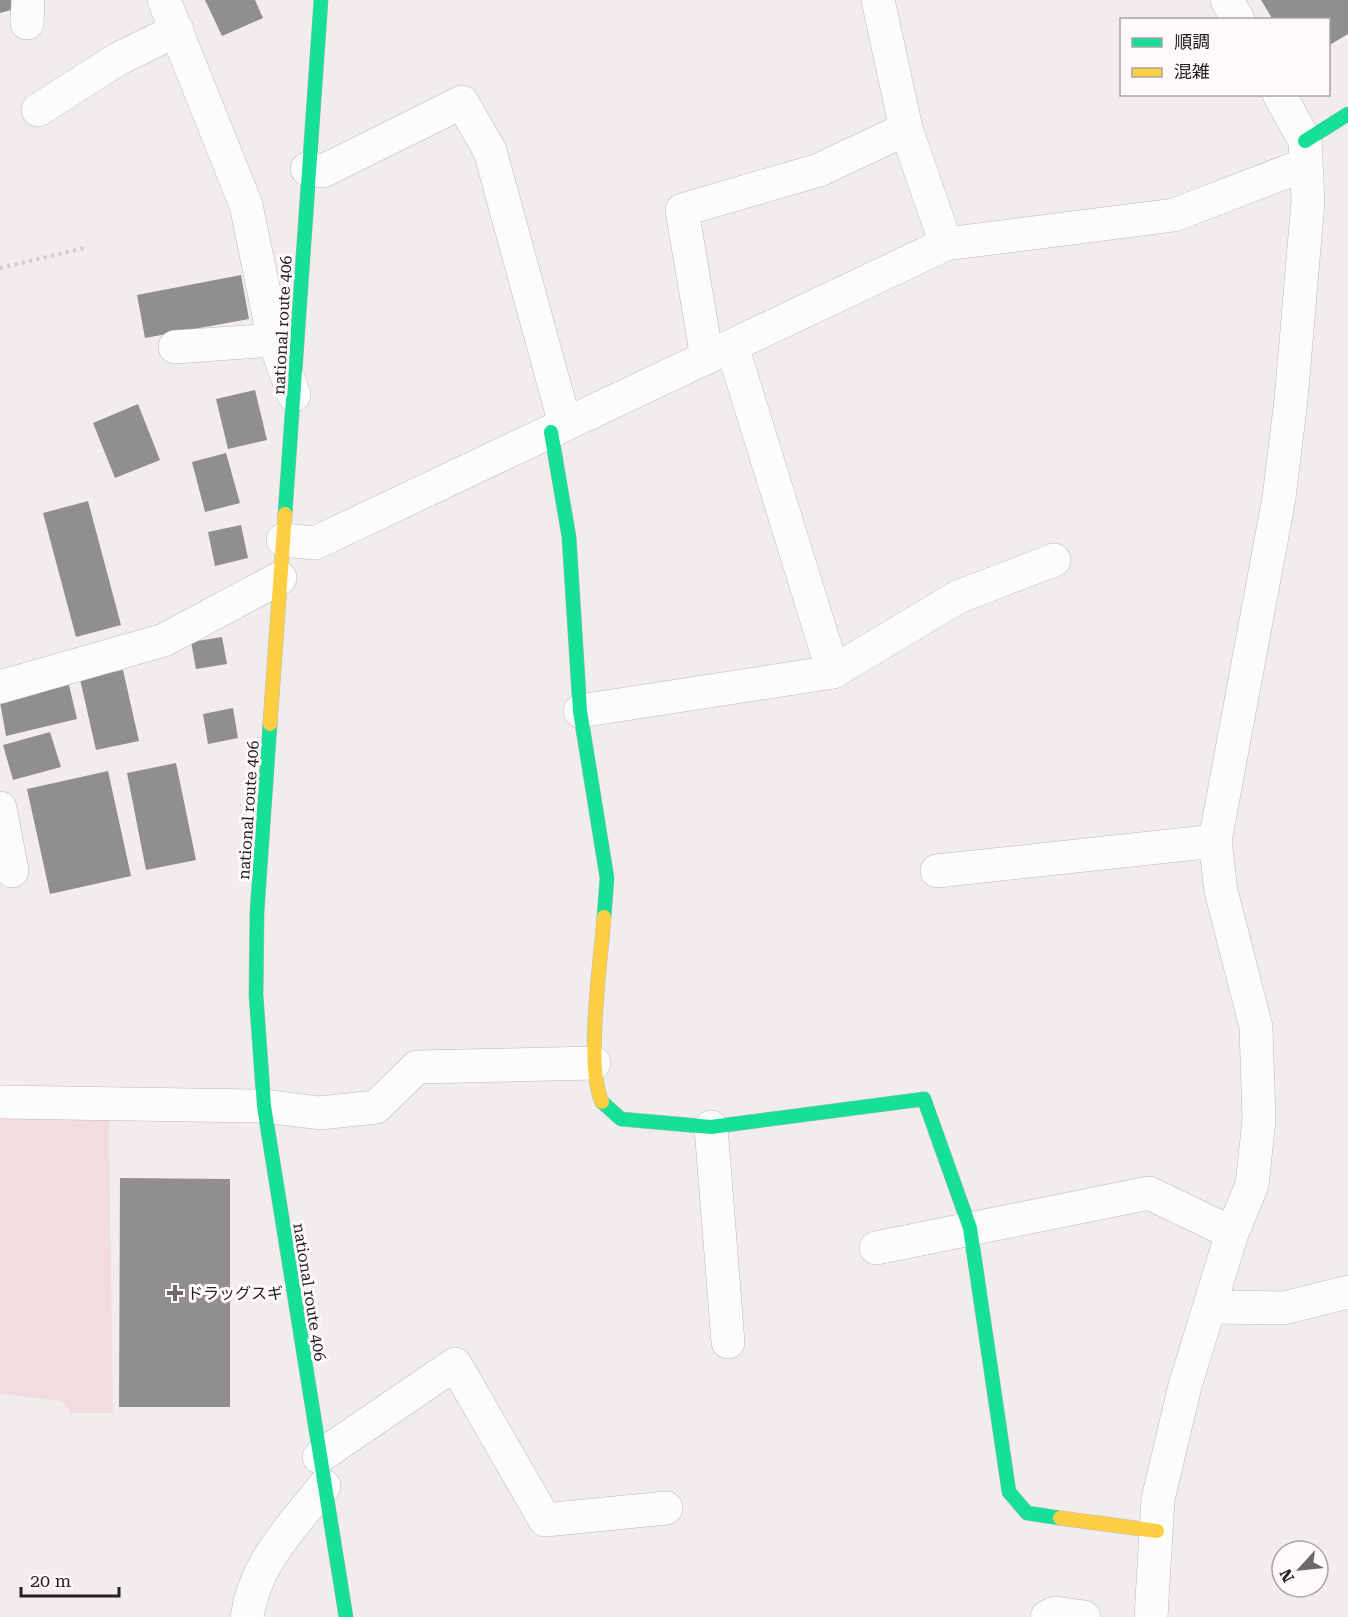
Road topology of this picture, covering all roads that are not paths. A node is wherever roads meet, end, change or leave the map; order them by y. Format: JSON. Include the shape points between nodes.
{"nodes":[{"id":1,"x":164,"y":0,"type":"edge"},
{"id":2,"x":321,"y":0,"type":"edge"},
{"id":3,"x":878,"y":0,"type":"edge"},
{"id":4,"x":1227,"y":0,"type":"edge"},
{"id":5,"x":1237,"y":18,"type":"edge"},
{"id":6,"x":177,"y":30,"type":"junction"},
{"id":7,"x":1280,"y":96,"type":"edge"},
{"id":8,"x":38,"y":110,"type":"dead end"},
{"id":9,"x":1348,"y":114,"type":"edge"},
{"id":10,"x":906,"y":129,"type":"junction"},
{"id":11,"x":1305,"y":153,"type":"junction"},
{"id":12,"x":307,"y":169,"type":"junction"},
{"id":13,"x":946,"y":244,"type":"junction"},
{"id":14,"x":274,"y":340,"type":"junction"},
{"id":15,"x":175,"y":347,"type":"dead end"},
{"id":16,"x":720,"y":352,"type":"junction"},
{"id":17,"x":294,"y":395,"type":"junction"},
{"id":18,"x":558,"y":428,"type":"junction"},
{"id":19,"x":283,"y":540,"type":"junction"},
{"id":20,"x":1054,"y":560,"type":"dead end"},
{"id":21,"x":280,"y":578,"type":"junction"},
{"id":22,"x":833,"y":672,"type":"junction"},
{"id":23,"x":0,"y":687,"type":"edge"},
{"id":24,"x":580,"y":711,"type":"junction"},
{"id":25,"x":0,"y":808,"type":"edge"},
{"id":26,"x":1215,"y":841,"type":"junction"},
{"id":27,"x":12,"y":871,"type":"dead end"},
{"id":28,"x":937,"y":871,"type":"dead end"},
{"id":29,"x":594,"y":1063,"type":"junction"},
{"id":30,"x":0,"y":1102,"type":"edge"},
{"id":31,"x":264,"y":1106,"type":"junction"},
{"id":32,"x":711,"y":1127,"type":"junction"},
{"id":33,"x":970,"y":1228,"type":"junction"},
{"id":34,"x":1232,"y":1233,"type":"junction"},
{"id":35,"x":876,"y":1248,"type":"dead end"},
{"id":36,"x":1348,"y":1293,"type":"edge"},
{"id":37,"x":1210,"y":1307,"type":"junction"},
{"id":38,"x":728,"y":1342,"type":"dead end"},
{"id":39,"x":322,"y":1472,"type":"junction"},
{"id":40,"x":666,"y":1508,"type":"dead end"},
{"id":41,"x":1157,"y":1532,"type":"junction"},
{"id":42,"x":247,"y":1617,"type":"edge"},
{"id":43,"x":346,"y":1617,"type":"edge"},
{"id":44,"x":1047,"y":1617,"type":"edge"},
{"id":45,"x":1084,"y":1617,"type":"edge"},
{"id":46,"x":1151,"y":1617,"type":"edge"}],
"edges":[{"from":1,"to":6,"type":"street"},
{"from":2,"to":12,"type":"main road","name":"national route 406"},
{"from":3,"to":10,"type":"street"},
{"from":4,"to":5,"type":"street"},
{"from":6,"to":8,"type":"street","via":[[118,59]]},
{"from":6,"to":14,"type":"street","via":[[246,205]]},
{"from":7,"to":11,"type":"street"},
{"from":9,"to":11,"type":"main road"},
{"from":10,"to":13,"type":"street"},
{"from":10,"to":16,"type":"street","via":[[819,170],[682,210]]},
{"from":11,"to":13,"type":"street","via":[[1174,215]]},
{"from":11,"to":26,"type":"street","via":[[1308,201],[1292,400],[1279,498]]},
{"from":12,"to":17,"type":"main road","name":"national route 406"},
{"from":12,"to":18,"type":"street","via":[[323,171],[462,102],[490,151]]},
{"from":13,"to":16,"type":"street"},
{"from":14,"to":15,"type":"street"},
{"from":14,"to":17,"type":"street"},
{"from":16,"to":18,"type":"street"},
{"from":16,"to":22,"type":"street"},
{"from":17,"to":19,"type":"main road","name":"national route 406"},
{"from":18,"to":19,"type":"street","via":[[315,543]]},
{"from":18,"to":24,"type":"main road"},
{"from":19,"to":21,"type":"main road","name":"national route 406"},
{"from":20,"to":22,"type":"street","via":[[958,597]]},
{"from":21,"to":23,"type":"street","via":[[164,640]]},
{"from":21,"to":31,"type":"main road","name":"national route 406","via":[[257,912],[256,995]]},
{"from":22,"to":24,"type":"street"},
{"from":24,"to":29,"type":"main road","via":[[607,878]]},
{"from":25,"to":27,"type":"street"},
{"from":26,"to":28,"type":"street"},
{"from":26,"to":34,"type":"street","via":[[1221,891],[1256,1027],[1259,1120],[1252,1185]]},
{"from":29,"to":31,"type":"street","via":[[417,1067],[376,1107],[320,1113]]},
{"from":29,"to":32,"type":"main road","via":[[596,1090],[608,1113],[621,1119]]},
{"from":30,"to":31,"type":"street"},
{"from":31,"to":39,"type":"main road","name":"national route 406"},
{"from":32,"to":33,"type":"main road","via":[[924,1099]]},
{"from":32,"to":38,"type":"street"},
{"from":33,"to":34,"type":"street","via":[[1149,1194]]},
{"from":33,"to":35,"type":"street"},
{"from":33,"to":41,"type":"main road","via":[[1009,1492],[1027,1513]]},
{"from":34,"to":37,"type":"street"},
{"from":36,"to":37,"type":"street","via":[[1284,1308]]},
{"from":37,"to":41,"type":"street","via":[[1185,1386],[1158,1499]]},
{"from":39,"to":40,"type":"street","via":[[455,1364],[545,1520]]},
{"from":39,"to":42,"type":"street","via":[[265,1560],[250,1596]]},
{"from":39,"to":43,"type":"main road","name":"national route 406"},
{"from":41,"to":46,"type":"street"},
{"from":44,"to":45,"type":"street","via":[[1055,1613]]}]}
